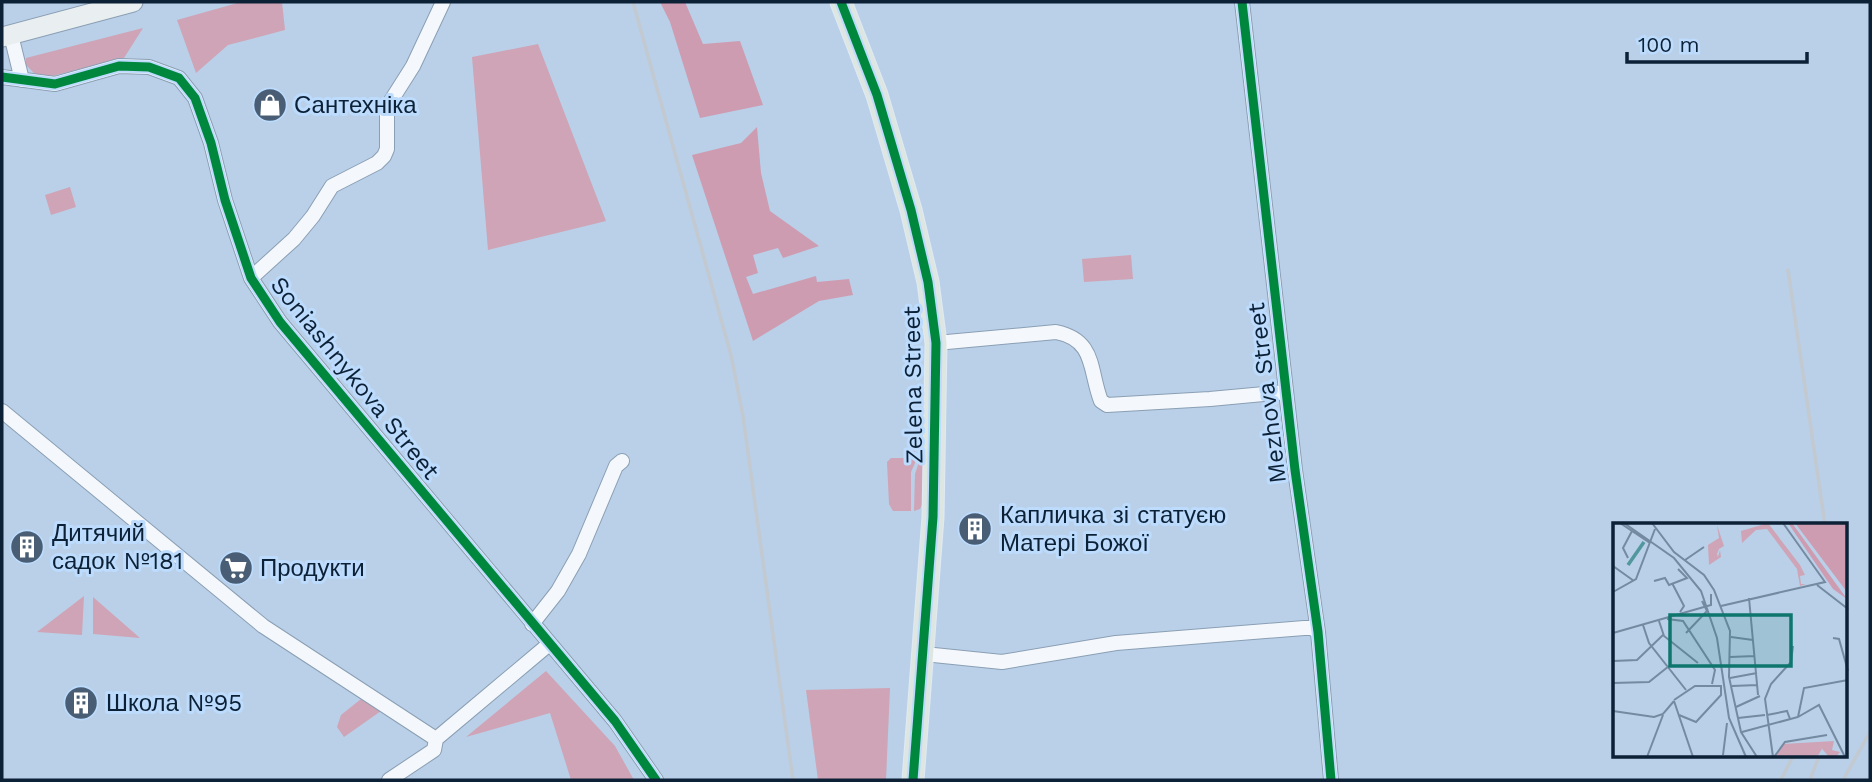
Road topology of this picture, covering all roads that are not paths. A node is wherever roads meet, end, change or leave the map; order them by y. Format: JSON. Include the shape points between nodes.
{"nodes":[{"id":1,"x":443,"y":2,"type":"edge"},
{"id":2,"x":841,"y":2,"type":"edge"},
{"id":3,"x":1242,"y":2,"type":"edge"},
{"id":4,"x":124,"y":3,"type":"edge"},
{"id":5,"x":6,"y":36,"type":"edge"},
{"id":6,"x":2,"y":77,"type":"edge"},
{"id":7,"x":22,"y":80,"type":"junction"},
{"id":8,"x":251,"y":278,"type":"junction"},
{"id":9,"x":936,"y":343,"type":"junction"},
{"id":10,"x":1285,"y":392,"type":"junction"},
{"id":11,"x":2,"y":411,"type":"edge"},
{"id":12,"x":622,"y":461,"type":"dead end"},
{"id":13,"x":531,"y":624,"type":"junction"},
{"id":14,"x":1318,"y":632,"type":"junction"},
{"id":15,"x":548,"y":645,"type":"junction"},
{"id":16,"x":924,"y":654,"type":"junction"},
{"id":17,"x":436,"y":740,"type":"junction"},
{"id":18,"x":389,"y":780,"type":"edge"},
{"id":19,"x":656,"y":780,"type":"edge"},
{"id":20,"x":914,"y":780,"type":"edge"},
{"id":21,"x":1331,"y":780,"type":"edge"}],
"edges":[{"from":1,"to":8,"type":"street","name":"Soniashnykova Street","via":[[413,66],[387,107],[384,156],[332,186],[294,239]]},
{"from":2,"to":9,"type":"main road","name":"Zelena Street","via":[[877,95],[914,219]]},
{"from":3,"to":10,"type":"street","name":"Mezhova Street"},
{"from":4,"to":5,"type":"main road"},
{"from":5,"to":7,"type":"street"},
{"from":6,"to":7,"type":"street","name":"Soniashnykova Street"},
{"from":7,"to":8,"type":"street","name":"Soniashnykova Street","via":[[55,84],[119,66],[149,67],[179,78],[199,109]]},
{"from":8,"to":13,"type":"street","name":"Soniashnykova Street","via":[[280,321]]},
{"from":9,"to":10,"type":"street","via":[[1069,334],[1086,349],[1101,401],[1107,405]]},
{"from":9,"to":16,"type":"main road","name":"Zelena Street","via":[[933,517]]},
{"from":10,"to":14,"type":"street","name":"Mezhova Street"},
{"from":11,"to":17,"type":"street","via":[[263,626]]},
{"from":12,"to":13,"type":"street","via":[[579,554],[558,591]]},
{"from":13,"to":15,"type":"street","name":"Soniashnykova Street"},
{"from":14,"to":16,"type":"street","via":[[1304,628],[1116,643],[1002,662]]},
{"from":14,"to":21,"type":"street","name":"Mezhova Street"},
{"from":15,"to":17,"type":"street"},
{"from":15,"to":19,"type":"street","name":"Soniashnykova Street","via":[[615,721]]},
{"from":16,"to":20,"type":"main road","name":"Zelena Street"},
{"from":17,"to":18,"type":"street","via":[[433,750]]}]}
